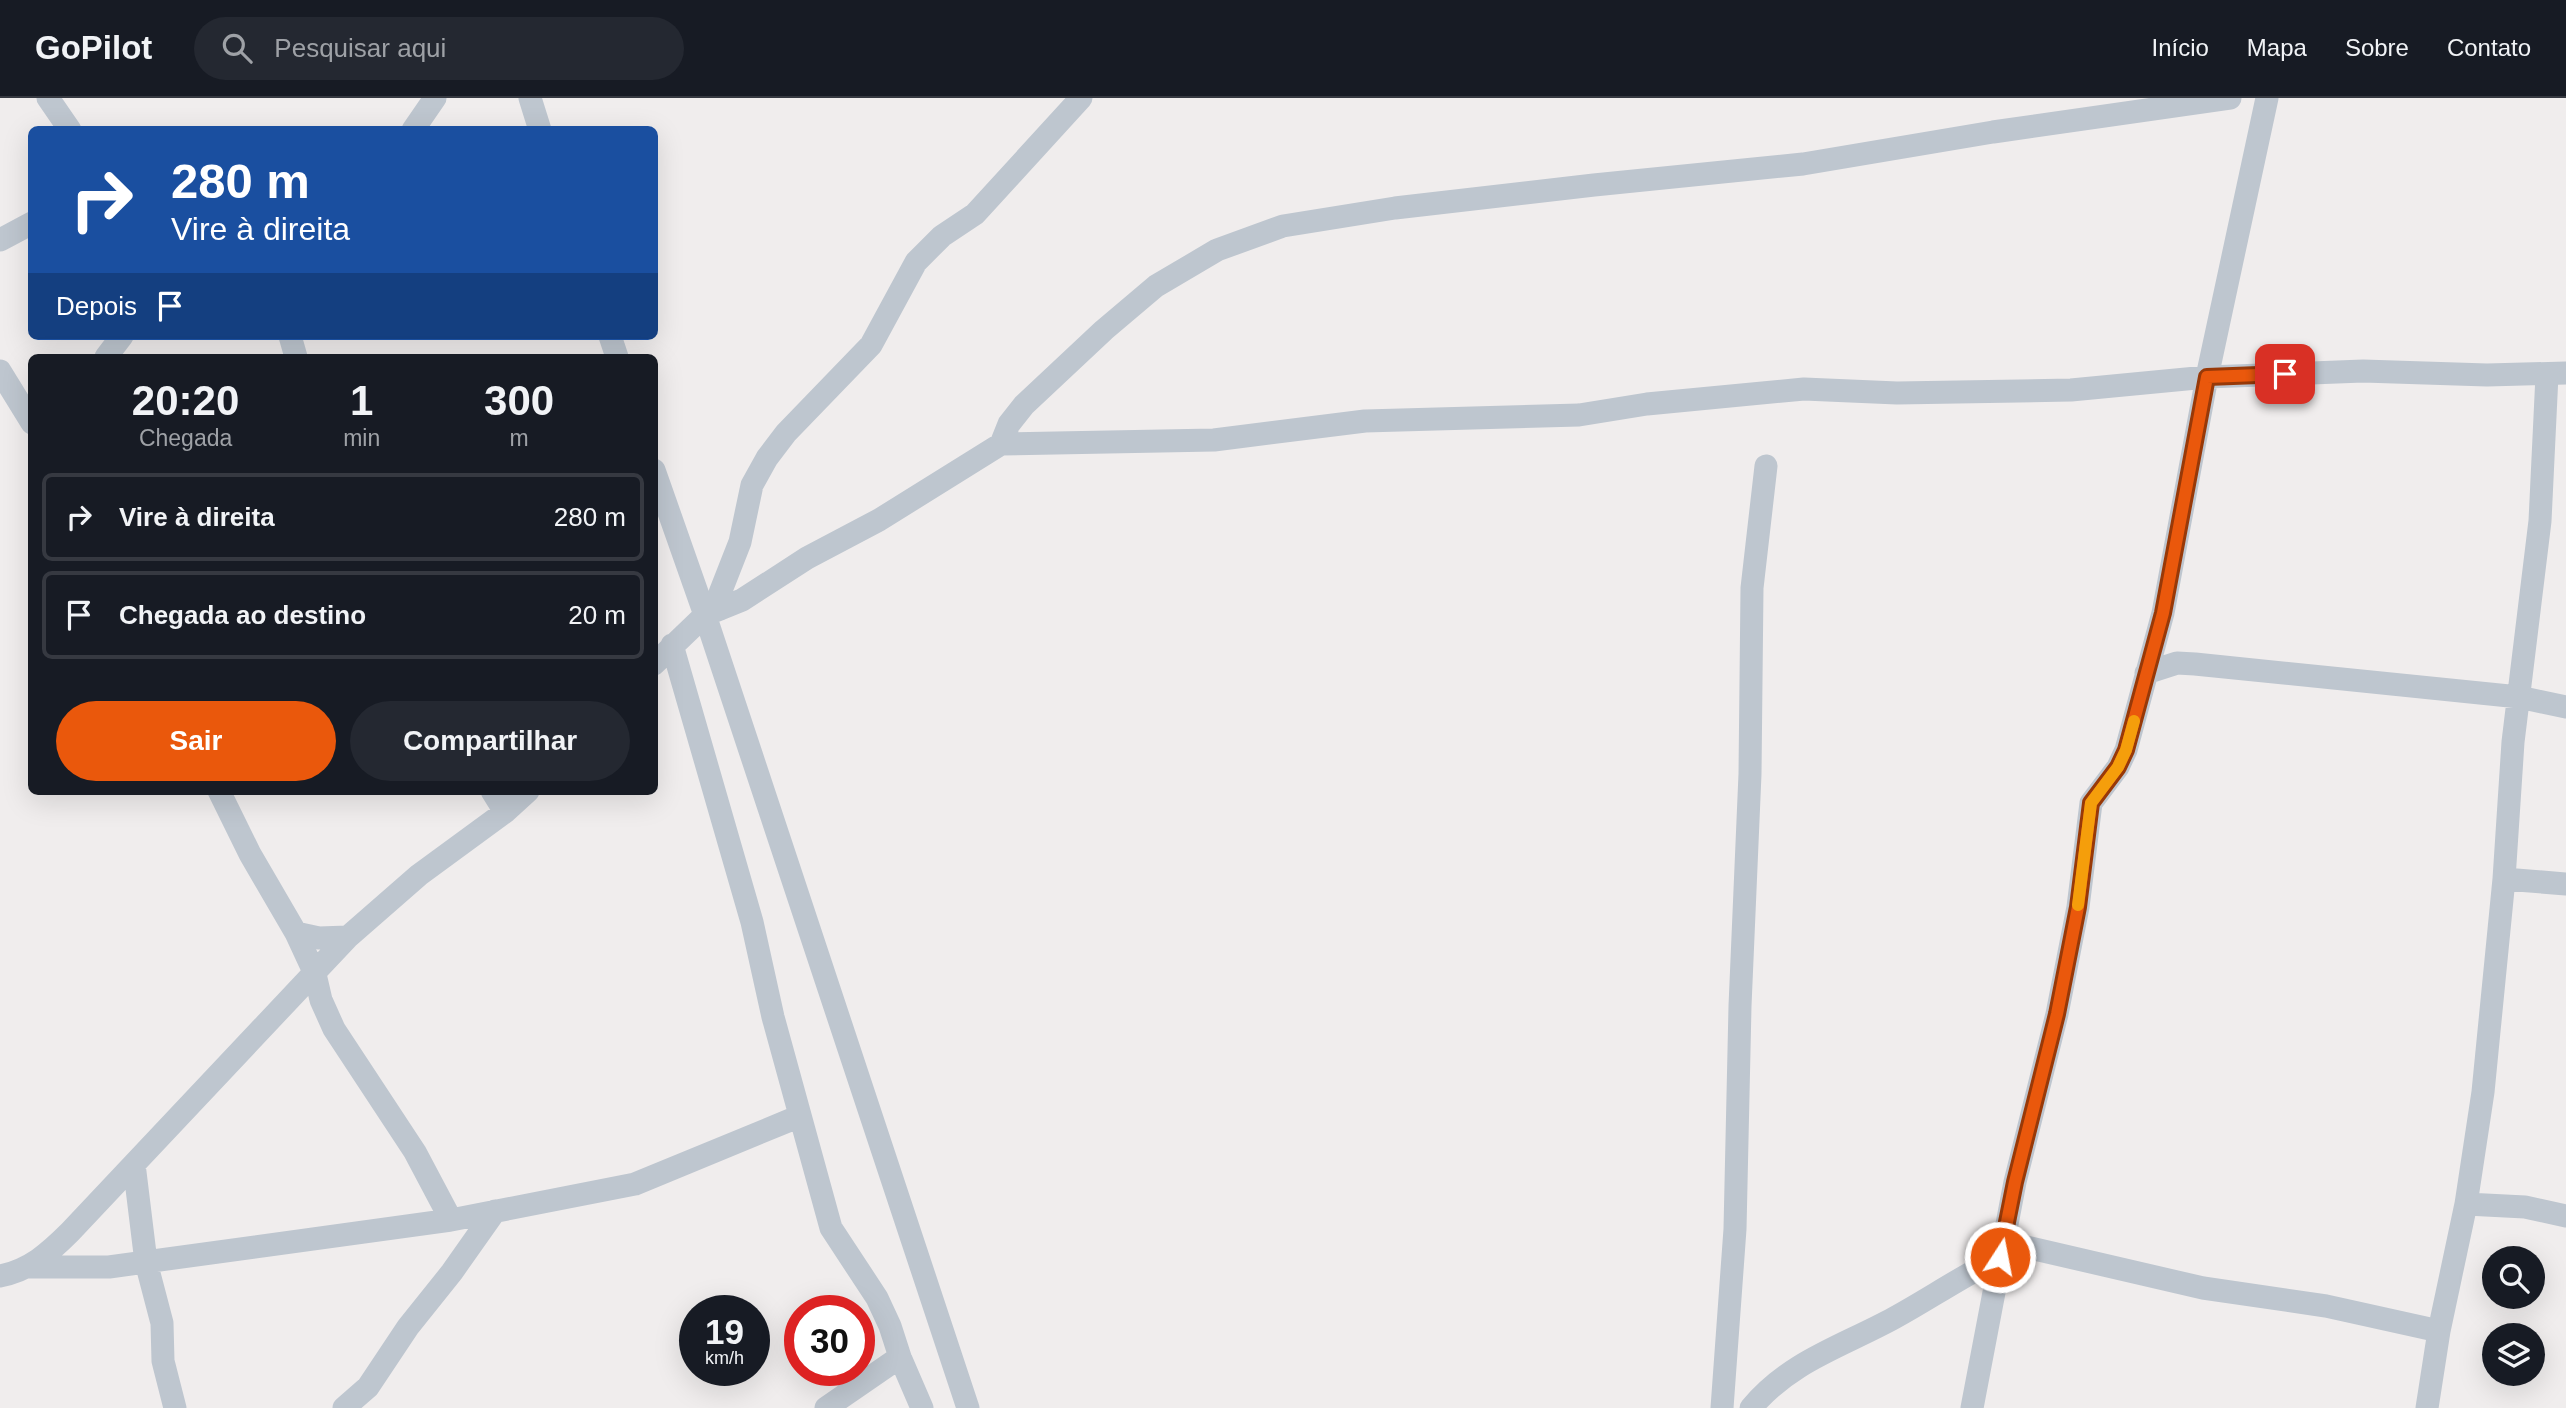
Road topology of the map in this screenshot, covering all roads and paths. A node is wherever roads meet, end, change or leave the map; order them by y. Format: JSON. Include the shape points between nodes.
{"nodes":[{"id":1,"x":48,"y":98,"type":"edge"},
{"id":2,"x":435,"y":98,"type":"edge"},
{"id":3,"x":530,"y":98,"type":"edge"},
{"id":4,"x":1081,"y":98,"type":"edge"},
{"id":5,"x":2230,"y":98,"type":"edge"},
{"id":6,"x":2267,"y":98,"type":"edge"},
{"id":7,"x":67,"y":126,"type":"edge"},
{"id":8,"x":416,"y":126,"type":"edge"},
{"id":9,"x":539,"y":126,"type":"edge"},
{"id":10,"x":28,"y":225,"type":"edge"},
{"id":11,"x":0,"y":240,"type":"edge"},
{"id":12,"x":119,"y":340,"type":"edge"},
{"id":13,"x":108,"y":354,"type":"edge"},
{"id":14,"x":0,"y":371,"type":"edge"},
{"id":15,"x":2557,"y":374,"type":"edge"},
{"id":16,"x":2207,"y":377,"type":"junction"},
{"id":17,"x":28,"y":416,"type":"edge"},
{"id":18,"x":1000,"y":444,"type":"junction"},
{"id":19,"x":1766,"y":466,"type":"dead end"},
{"id":20,"x":658,"y":480,"type":"edge"},
{"id":21,"x":713,"y":612,"type":"junction"},
{"id":22,"x":672,"y":645,"type":"junction"},
{"id":23,"x":658,"y":660,"type":"edge"},
{"id":24,"x":2146,"y":673,"type":"junction"},
{"id":25,"x":2519,"y":697,"type":"junction"},
{"id":26,"x":2566,"y":707,"type":"edge"},
{"id":27,"x":221,"y":795,"type":"edge"},
{"id":28,"x":494,"y":795,"type":"edge"},
{"id":29,"x":524,"y":795,"type":"edge"},
{"id":30,"x":505,"y":812,"type":"junction"},
{"id":31,"x":2504,"y":879,"type":"junction"},
{"id":32,"x":2566,"y":884,"type":"edge"},
{"id":33,"x":296,"y":933,"type":"junction"},
{"id":34,"x":348,"y":937,"type":"junction"},
{"id":35,"x":315,"y":974,"type":"junction"},
{"id":36,"x":800,"y":1116,"type":"junction"},
{"id":37,"x":134,"y":1164,"type":"junction"},
{"id":38,"x":2466,"y":1204,"type":"junction"},
{"id":39,"x":495,"y":1211,"type":"junction"},
{"id":40,"x":2566,"y":1216,"type":"edge"},
{"id":41,"x":452,"y":1220,"type":"junction"},
{"id":42,"x":2000,"y":1257,"type":"junction"},
{"id":43,"x":145,"y":1262,"type":"junction"},
{"id":44,"x":28,"y":1267,"type":"junction"},
{"id":45,"x":0,"y":1276,"type":"edge"},
{"id":46,"x":2439,"y":1331,"type":"junction"},
{"id":47,"x":900,"y":1357,"type":"junction"},
{"id":48,"x":1969,"y":1405,"type":"edge"},
{"id":49,"x":175,"y":1408,"type":"edge"},
{"id":50,"x":344,"y":1408,"type":"edge"},
{"id":51,"x":826,"y":1408,"type":"edge"},
{"id":52,"x":922,"y":1408,"type":"edge"},
{"id":53,"x":968,"y":1408,"type":"edge"},
{"id":54,"x":1722,"y":1408,"type":"edge"},
{"id":55,"x":1751,"y":1408,"type":"edge"},
{"id":56,"x":2427,"y":1408,"type":"edge"}],
"edges":[{"from":1,"to":7,"type":"street"},
{"from":2,"to":8,"type":"street"},
{"from":3,"to":9,"type":"street"},
{"from":4,"to":21,"type":"street","via":[[975,214],[942,236],[916,262],[871,345],[767,458],[752,485],[740,542]]},
{"from":5,"to":18,"type":"street","via":[[1803,164],[1395,208],[1283,226],[1217,250],[1156,286],[1024,405]]},
{"from":6,"to":16,"type":"street"},
{"from":10,"to":11,"type":"street"},
{"from":12,"to":13,"type":"street"},
{"from":14,"to":17,"type":"street"},
{"from":15,"to":16,"type":"street","via":[[2363,371]]},
{"from":15,"to":25,"type":"street"},
{"from":16,"to":18,"type":"street","via":[[2071,390],[1897,393],[1804,389],[1579,415],[1364,421],[1214,440]]},
{"from":16,"to":24,"type":"street","via":[[2163,613]]},
{"from":18,"to":21,"type":"street","via":[[879,520],[742,600]]},
{"from":19,"to":54,"type":"street","via":[[1752,588],[1735,1229]]},
{"from":20,"to":21,"type":"street"},
{"from":21,"to":22,"type":"street"},
{"from":21,"to":53,"type":"street"},
{"from":22,"to":23,"type":"street"},
{"from":22,"to":36,"type":"street","via":[[752,922]]},
{"from":24,"to":25,"type":"street","via":[[2177,663],[2195,664]]},
{"from":24,"to":42,"type":"street","via":[[2126,750],[2091,803],[2078,907],[2057,1014]]},
{"from":25,"to":26,"type":"street"},
{"from":25,"to":31,"type":"street"},
{"from":27,"to":33,"type":"street"},
{"from":28,"to":30,"type":"street"},
{"from":29,"to":30,"type":"street"},
{"from":30,"to":34,"type":"street","via":[[419,875]]},
{"from":31,"to":32,"type":"street"},
{"from":31,"to":38,"type":"street","via":[[2483,1092]]},
{"from":33,"to":34,"type":"street"},
{"from":33,"to":35,"type":"street"},
{"from":34,"to":35,"type":"street"},
{"from":35,"to":37,"type":"street"},
{"from":35,"to":41,"type":"street","via":[[334,1029],[415,1152]]},
{"from":36,"to":39,"type":"street","via":[[635,1184]]},
{"from":36,"to":47,"type":"street","via":[[831,1228],[877,1298]]},
{"from":37,"to":43,"type":"street"},
{"from":37,"to":44,"type":"street","via":[[71,1232]]},
{"from":38,"to":40,"type":"street","via":[[2525,1207]]},
{"from":38,"to":46,"type":"street"},
{"from":39,"to":41,"type":"street"},
{"from":39,"to":50,"type":"street","via":[[368,1387]]},
{"from":41,"to":43,"type":"street"},
{"from":42,"to":46,"type":"street","via":[[2026,1247],[2203,1288],[2326,1306]]},
{"from":42,"to":48,"type":"street"},
{"from":42,"to":55,"type":"street","via":[[1894,1318],[1794,1367]]},
{"from":43,"to":44,"type":"street"},
{"from":43,"to":49,"type":"street","via":[[162,1323],[163,1361]]},
{"from":44,"to":45,"type":"street"},
{"from":46,"to":56,"type":"street"},
{"from":47,"to":51,"type":"street"},
{"from":47,"to":52,"type":"street"}]}
